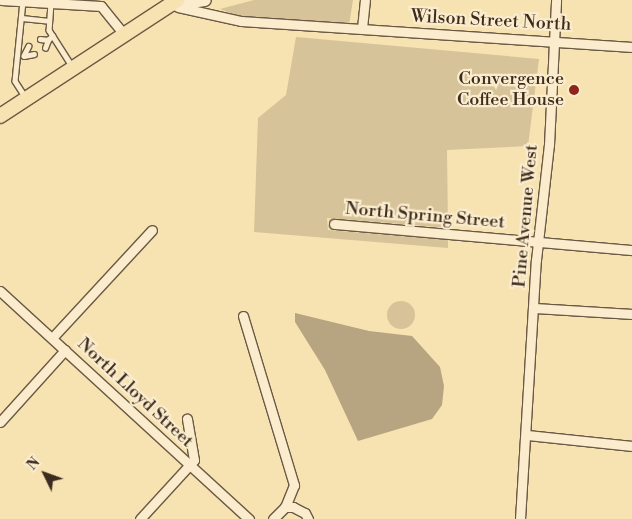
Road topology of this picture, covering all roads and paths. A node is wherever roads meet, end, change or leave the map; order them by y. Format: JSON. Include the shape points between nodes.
{"nodes":[{"id":1,"x":0,"y":0,"type":"edge"},
{"id":2,"x":205,"y":0,"type":"edge"},
{"id":3,"x":365,"y":0,"type":"edge"},
{"id":4,"x":556,"y":0,"type":"edge"},
{"id":5,"x":23,"y":2,"type":"junction"},
{"id":6,"x":173,"y":2,"type":"edge"},
{"id":7,"x":51,"y":3,"type":"junction"},
{"id":8,"x":22,"y":18,"type":"junction"},
{"id":9,"x":49,"y":21,"type":"junction"},
{"id":10,"x":362,"y":28,"type":"junction"},
{"id":11,"x":52,"y":36,"type":"junction"},
{"id":12,"x":125,"y":36,"type":"junction"},
{"id":13,"x":40,"y":39,"type":"dead end"},
{"id":14,"x":48,"y":40,"type":"junction"},
{"id":15,"x":554,"y":40,"type":"junction"},
{"id":16,"x":29,"y":46,"type":"dead end"},
{"id":17,"x":632,"y":46,"type":"edge"},
{"id":18,"x":45,"y":48,"type":"dead end"},
{"id":19,"x":34,"y":54,"type":"dead end"},
{"id":20,"x":24,"y":56,"type":"junction"},
{"id":21,"x":17,"y":62,"type":"junction"},
{"id":22,"x":74,"y":69,"type":"junction"},
{"id":23,"x":26,"y":99,"type":"junction"},
{"id":24,"x":0,"y":116,"type":"edge"},
{"id":25,"x":334,"y":224,"type":"dead end"},
{"id":26,"x":152,"y":230,"type":"dead end"},
{"id":27,"x":538,"y":242,"type":"junction"},
{"id":28,"x":632,"y":250,"type":"edge"},
{"id":29,"x":0,"y":291,"type":"edge"},
{"id":30,"x":535,"y":308,"type":"junction"},
{"id":31,"x":632,"y":314,"type":"edge"},
{"id":32,"x":243,"y":316,"type":"dead end"},
{"id":33,"x":52,"y":338,"type":"junction"},
{"id":34,"x":62,"y":353,"type":"junction"},
{"id":35,"x":187,"y":419,"type":"dead end"},
{"id":36,"x":0,"y":422,"type":"edge"},
{"id":37,"x":527,"y":435,"type":"junction"},
{"id":38,"x":632,"y":446,"type":"edge"},
{"id":39,"x":190,"y":465,"type":"junction"},
{"id":40,"x":285,"y":507,"type":"junction"},
{"id":41,"x":140,"y":519,"type":"edge"},
{"id":42,"x":249,"y":519,"type":"edge"},
{"id":43,"x":273,"y":519,"type":"edge"},
{"id":44,"x":308,"y":519,"type":"edge"},
{"id":45,"x":520,"y":519,"type":"edge"}],
"edges":[{"from":1,"to":5,"type":"street"},
{"from":2,"to":6,"type":"street"},
{"from":3,"to":10,"type":"street"},
{"from":4,"to":15,"type":"street","name":"Pine Avenue West"},
{"from":5,"to":7,"type":"street"},
{"from":5,"to":8,"type":"lane"},
{"from":6,"to":10,"type":"street","name":"Wilson Street North","via":[[241,21]]},
{"from":6,"to":12,"type":"main road"},
{"from":7,"to":9,"type":"lane"},
{"from":7,"to":12,"type":"street","via":[[101,6]]},
{"from":8,"to":9,"type":"lane"},
{"from":8,"to":21,"type":"lane"},
{"from":9,"to":11,"type":"lane"},
{"from":10,"to":15,"type":"street","name":"Wilson Street North"},
{"from":11,"to":14,"type":"lane"},
{"from":11,"to":22,"type":"lane"},
{"from":12,"to":22,"type":"main road"},
{"from":13,"to":14,"type":"lane"},
{"from":14,"to":18,"type":"lane"},
{"from":15,"to":17,"type":"street","name":"Wilson Street North"},
{"from":15,"to":27,"type":"street","name":"Pine Avenue West","via":[[549,145]]},
{"from":16,"to":20,"type":"lane"},
{"from":19,"to":20,"type":"lane"},
{"from":20,"to":21,"type":"lane"},
{"from":21,"to":23,"type":"lane","via":[[15,81]]},
{"from":22,"to":23,"type":"main road"},
{"from":23,"to":24,"type":"main road"},
{"from":25,"to":27,"type":"street","name":"North Spring Street"},
{"from":26,"to":33,"type":"street"},
{"from":27,"to":28,"type":"street","name":"North Spring Street"},
{"from":27,"to":30,"type":"street","name":"Pine Avenue West"},
{"from":29,"to":33,"type":"street","name":"North Lloyd Street"},
{"from":30,"to":31,"type":"street"},
{"from":30,"to":37,"type":"street","name":"Pine Avenue West"},
{"from":32,"to":40,"type":"street","via":[[294,485]]},
{"from":33,"to":34,"type":"street","name":"North Lloyd Street"},
{"from":34,"to":36,"type":"street"},
{"from":34,"to":39,"type":"street","name":"North Lloyd Street"},
{"from":35,"to":39,"type":"street","via":[[194,451]]},
{"from":37,"to":38,"type":"street"},
{"from":37,"to":45,"type":"street","name":"Pine Avenue West"},
{"from":39,"to":41,"type":"street"},
{"from":39,"to":42,"type":"street","name":"North Lloyd Street"},
{"from":40,"to":43,"type":"street"},
{"from":40,"to":44,"type":"street","via":[[301,509]]}]}
